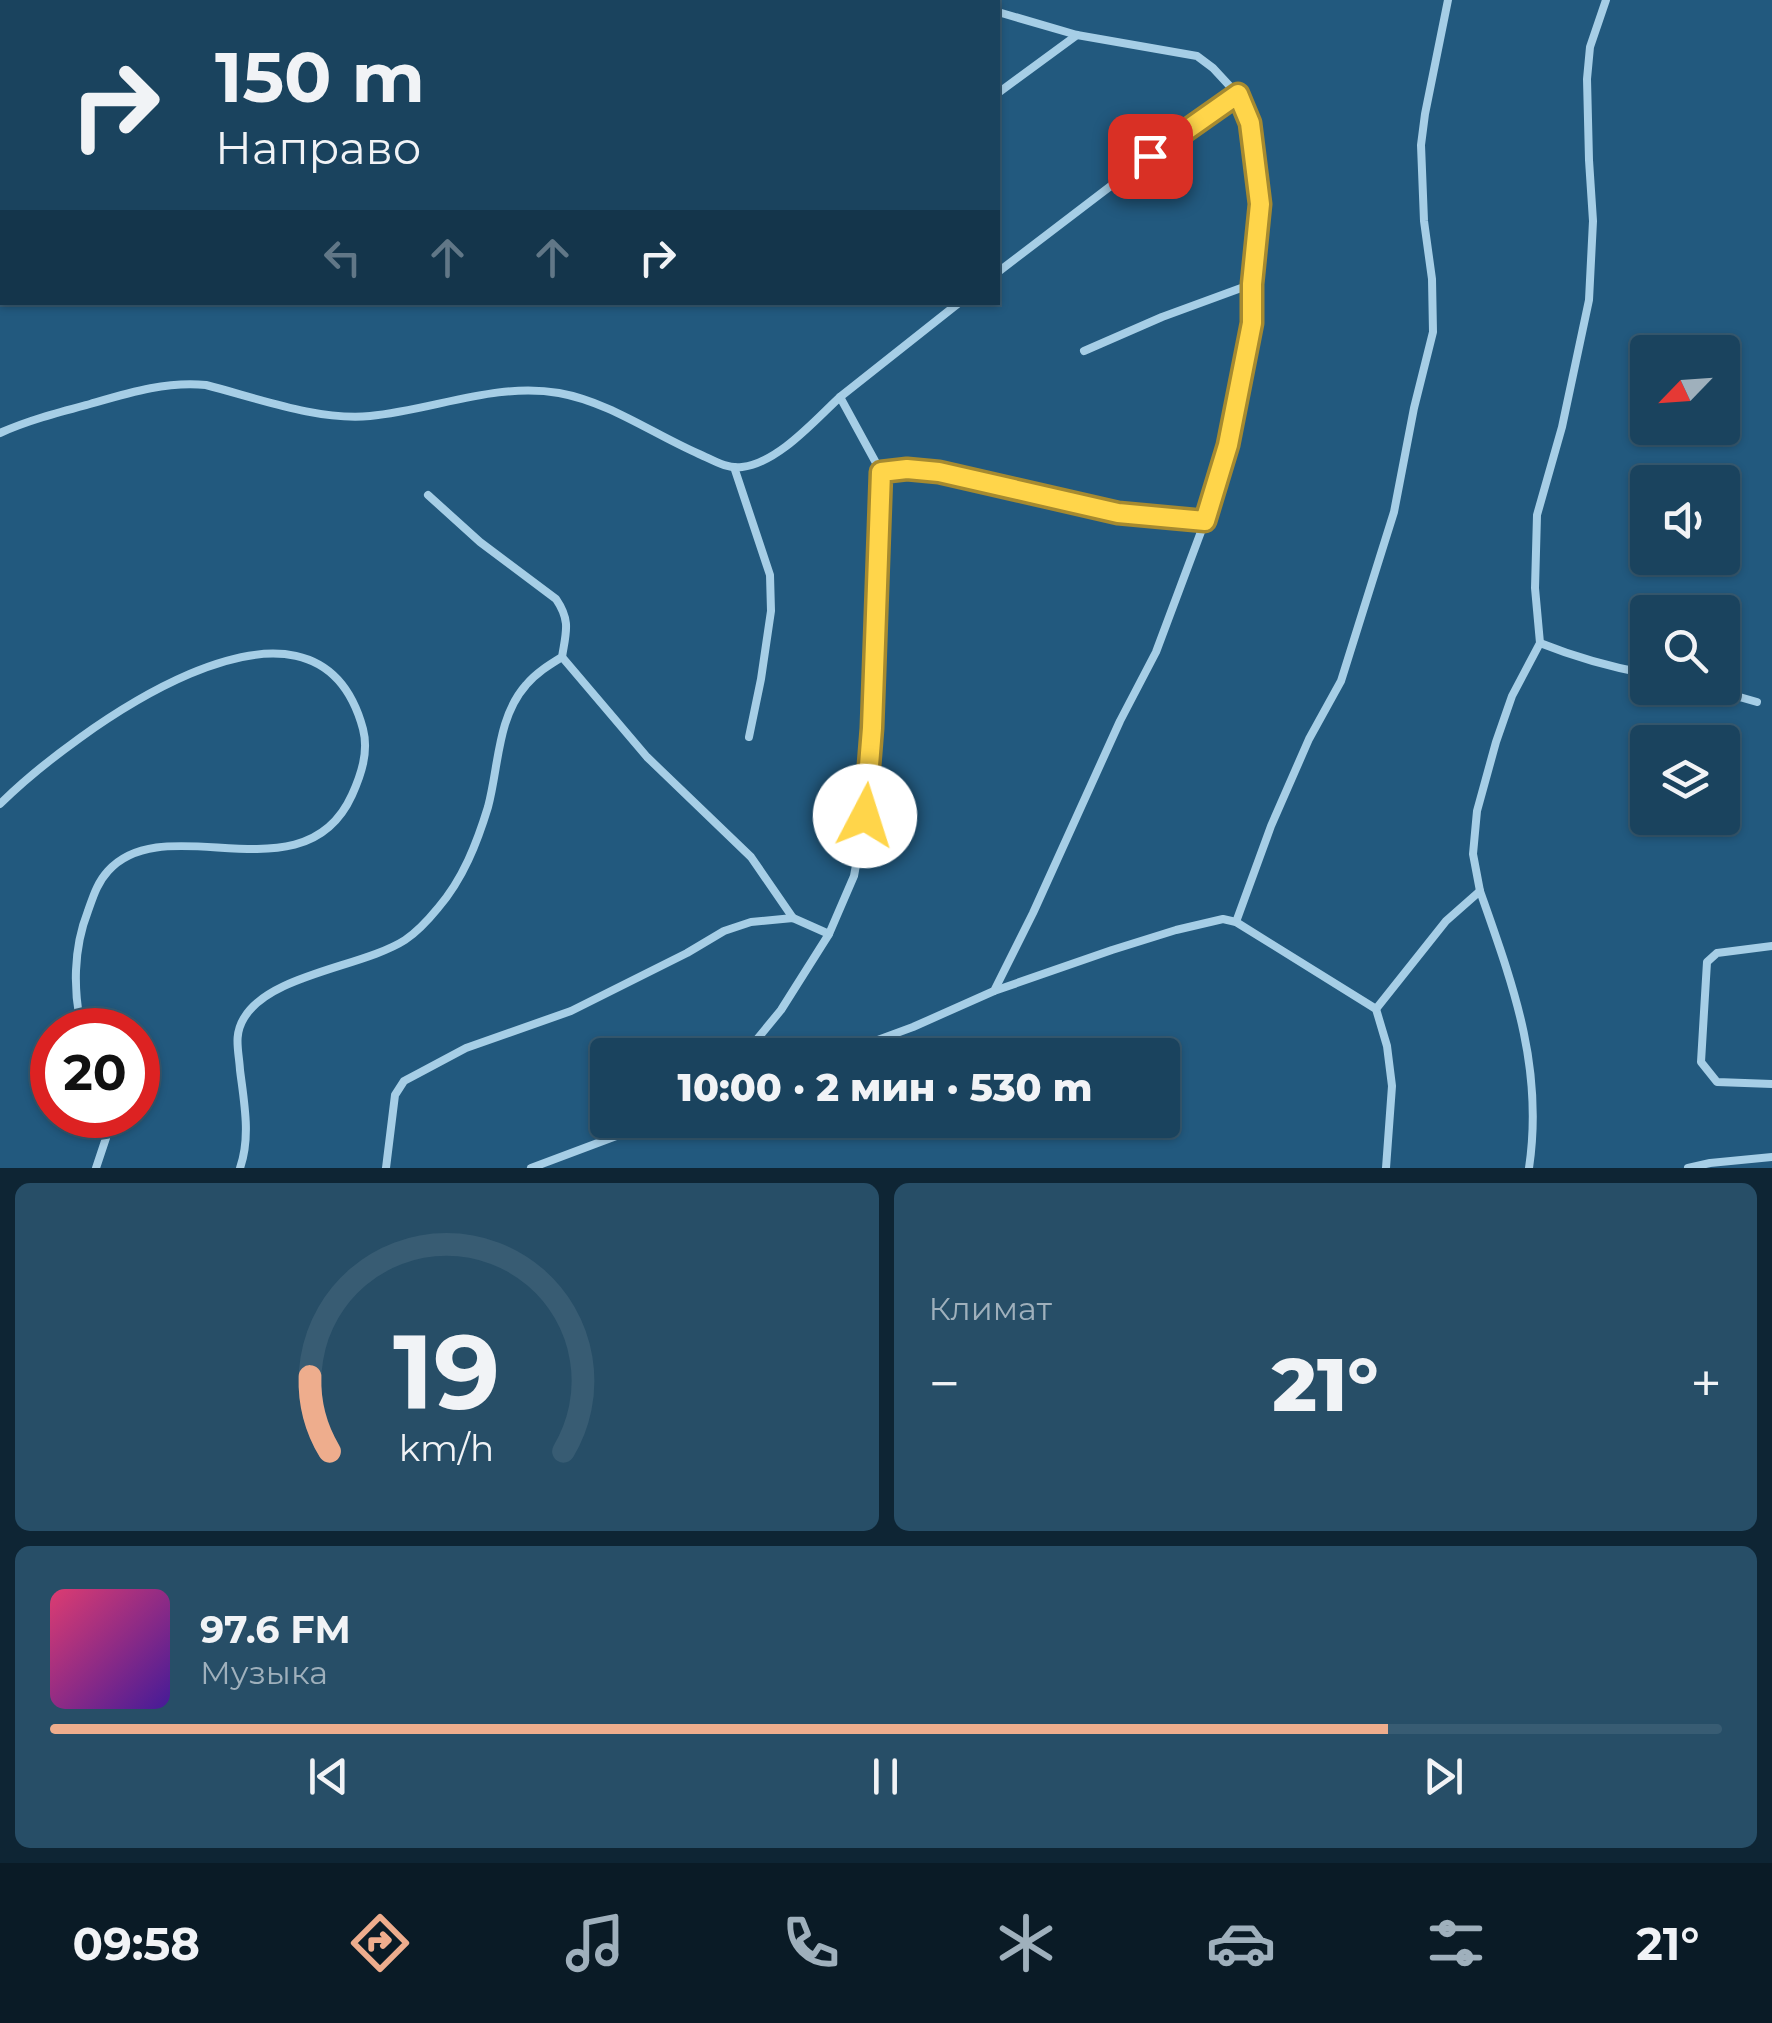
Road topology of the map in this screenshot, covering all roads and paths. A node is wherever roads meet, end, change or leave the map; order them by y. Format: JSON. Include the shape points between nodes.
{"nodes":[{"id":1,"x":1448,"y":0,"type":"edge"},
{"id":2,"x":1606,"y":0,"type":"edge"},
{"id":3,"x":1000,"y":13,"type":"edge"},
{"id":4,"x":1077,"y":35,"type":"junction"},
{"id":5,"x":1000,"y":92,"type":"edge"},
{"id":6,"x":1238,"y":94,"type":"junction"},
{"id":7,"x":1000,"y":270,"type":"edge"},
{"id":8,"x":1252,"y":284,"type":"junction"},
{"id":9,"x":956,"y":305,"type":"edge"},
{"id":10,"x":1084,"y":351,"type":"dead end"},
{"id":11,"x":840,"y":397,"type":"junction"},
{"id":12,"x":0,"y":433,"type":"edge"},
{"id":13,"x":734,"y":467,"type":"junction"},
{"id":14,"x":881,"y":472,"type":"junction"},
{"id":15,"x":428,"y":495,"type":"dead end"},
{"id":16,"x":1205,"y":521,"type":"junction"},
{"id":17,"x":1540,"y":643,"type":"junction"},
{"id":18,"x":562,"y":656,"type":"junction"},
{"id":19,"x":1630,"y":671,"type":"edge"},
{"id":20,"x":1740,"y":697,"type":"edge"},
{"id":21,"x":1756,"y":702,"type":"dead end"},
{"id":22,"x":749,"y":737,"type":"dead end"},
{"id":23,"x":0,"y":804,"type":"edge"},
{"id":24,"x":1480,"y":891,"type":"junction"},
{"id":25,"x":793,"y":918,"type":"junction"},
{"id":26,"x":1236,"y":922,"type":"junction"},
{"id":27,"x":829,"y":934,"type":"junction"},
{"id":28,"x":1772,"y":946,"type":"edge"},
{"id":29,"x":994,"y":991,"type":"junction"},
{"id":30,"x":77,"y":1008,"type":"edge"},
{"id":31,"x":1376,"y":1009,"type":"junction"},
{"id":32,"x":758,"y":1038,"type":"edge"},
{"id":33,"x":884,"y":1038,"type":"edge"},
{"id":34,"x":1772,"y":1084,"type":"edge"},
{"id":35,"x":106,"y":1138,"type":"edge"},
{"id":36,"x":611,"y":1138,"type":"edge"},
{"id":37,"x":1772,"y":1158,"type":"edge"},
{"id":38,"x":96,"y":1168,"type":"edge"},
{"id":39,"x":240,"y":1168,"type":"edge"},
{"id":40,"x":386,"y":1168,"type":"edge"},
{"id":41,"x":531,"y":1168,"type":"edge"},
{"id":42,"x":1386,"y":1168,"type":"edge"},
{"id":43,"x":1529,"y":1168,"type":"edge"},
{"id":44,"x":1688,"y":1168,"type":"edge"}],
"edges":[{"from":1,"to":26,"type":"lane","via":[[1422,144],[1433,332],[1394,512],[1342,680],[1309,739]]},
{"from":2,"to":17,"type":"lane","via":[[1587,78],[1589,300],[1536,516]]},
{"from":3,"to":4,"type":"lane"},
{"from":4,"to":5,"type":"lane"},
{"from":4,"to":6,"type":"lane","via":[[1197,56]]},
{"from":6,"to":7,"type":"lane"},
{"from":6,"to":8,"type":"lane","via":[[1250,123],[1260,204]]},
{"from":8,"to":10,"type":"lane"},
{"from":8,"to":16,"type":"lane","via":[[1240,395]]},
{"from":9,"to":11,"type":"lane"},
{"from":11,"to":13,"type":"lane","via":[[786,446]]},
{"from":11,"to":14,"type":"lane"},
{"from":12,"to":13,"type":"lane","via":[[146,388],[189,383],[340,417],[536,390],[612,411]]},
{"from":13,"to":22,"type":"lane","via":[[770,575],[771,612]]},
{"from":14,"to":16,"type":"lane","via":[[939,472],[1118,513]]},
{"from":14,"to":27,"type":"lane","via":[[865,816],[854,876]]},
{"from":15,"to":18,"type":"lane","via":[[556,599],[568,624]]},
{"from":16,"to":29,"type":"lane","via":[[1156,652]]},
{"from":17,"to":19,"type":"lane"},
{"from":17,"to":24,"type":"lane","via":[[1507,712],[1477,811],[1473,854]]},
{"from":18,"to":25,"type":"lane","via":[[647,757],[751,857]]},
{"from":18,"to":39,"type":"lane","via":[[525,686],[508,716],[466,867],[434,914],[405,940],[278,990],[244,1017],[236,1044],[246,1122]]},
{"from":20,"to":21,"type":"lane"},
{"from":23,"to":30,"type":"lane","via":[[72,742],[218,662],[276,654],[310,660],[344,686],[359,714],[364,765],[347,806],[318,834],[274,849],[148,849],[110,868],[85,918]]},
{"from":24,"to":31,"type":"lane","via":[[1446,920]]},
{"from":24,"to":43,"type":"lane","via":[[1528,1045],[1534,1112]]},
{"from":25,"to":27,"type":"lane"},
{"from":25,"to":40,"type":"lane","via":[[724,931],[571,1012],[466,1048],[413,1076],[394,1098]]},
{"from":26,"to":29,"type":"lane","via":[[1176,930]]},
{"from":26,"to":31,"type":"lane"},
{"from":27,"to":32,"type":"lane"},
{"from":28,"to":34,"type":"lane","via":[[1717,953],[1707,962],[1701,1062],[1717,1082]]},
{"from":29,"to":33,"type":"lane"},
{"from":31,"to":42,"type":"lane","via":[[1392,1086]]},
{"from":35,"to":38,"type":"lane"},
{"from":36,"to":41,"type":"lane"},
{"from":37,"to":44,"type":"lane"}]}
